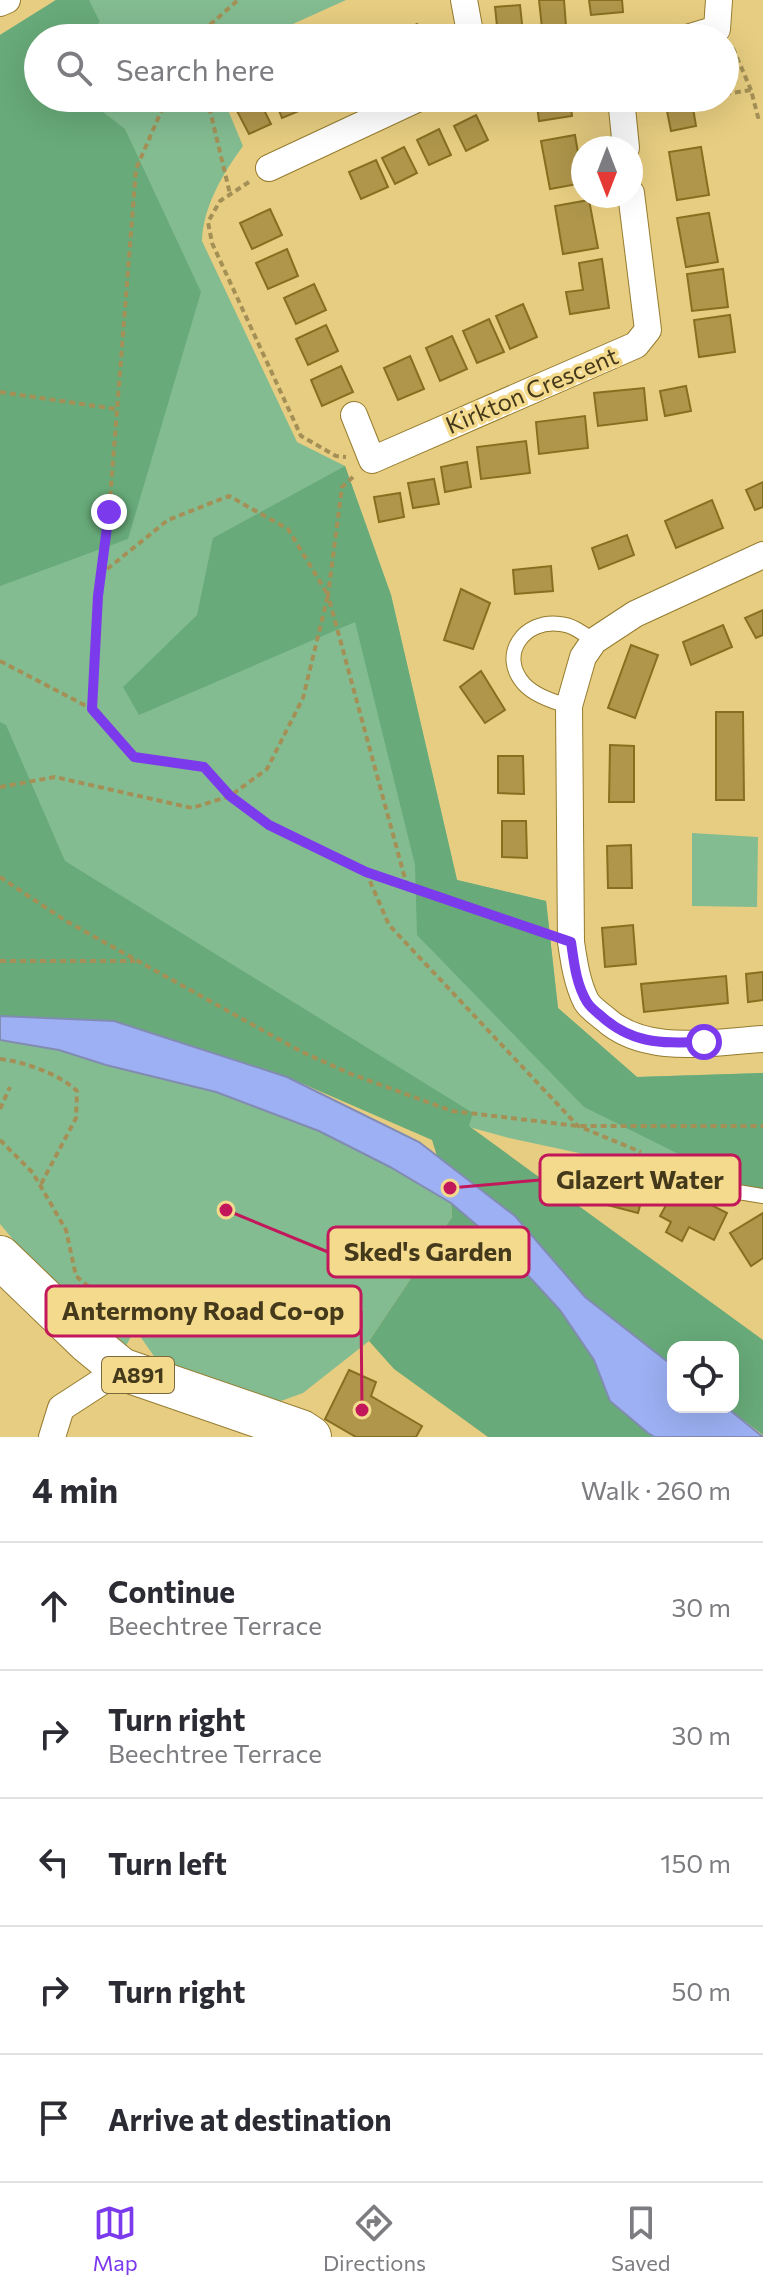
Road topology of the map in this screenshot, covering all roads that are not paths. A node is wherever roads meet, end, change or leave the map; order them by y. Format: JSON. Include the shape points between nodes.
{"nodes":[{"id":1,"x":7,"y":0,"type":"edge"},
{"id":2,"x":464,"y":0,"type":"edge"},
{"id":3,"x":0,"y":3,"type":"edge"},
{"id":4,"x":468,"y":24,"type":"edge"},
{"id":5,"x":389,"y":112,"type":"edge"},
{"id":6,"x":622,"y":112,"type":"edge"},
{"id":7,"x":625,"y":136,"type":"edge"},
{"id":8,"x":269,"y":168,"type":"road end"},
{"id":9,"x":633,"y":208,"type":"edge"},
{"id":10,"x":354,"y":415,"type":"dead end"},
{"id":11,"x":763,"y":555,"type":"edge"},
{"id":12,"x":594,"y":641,"type":"junction"},
{"id":13,"x":569,"y":706,"type":"junction"},
{"id":14,"x":763,"y":1039,"type":"edge"},
{"id":15,"x":592,"y":1163,"type":"dead end"},
{"id":16,"x":763,"y":1196,"type":"edge"},
{"id":17,"x":0,"y":1257,"type":"edge"},
{"id":18,"x":117,"y":1365,"type":"junction"},
{"id":19,"x":51,"y":1436,"type":"edge"},
{"id":20,"x":310,"y":1437,"type":"edge"}],
"edges":[{"from":1,"to":3,"type":"street"},
{"from":2,"to":4,"type":"street"},
{"from":5,"to":8,"type":"street"},
{"from":6,"to":7,"type":"street"},
{"from":9,"to":10,"type":"street","name":"Kirkton Crescent","via":[[648,330],[636,345],[372,460]]},
{"from":11,"to":12,"type":"street","via":[[635,614]]},
{"from":12,"to":13,"type":"street","via":[[583,657]]},
{"from":12,"to":13,"type":"lane","via":[[561,624],[544,625],[531,628],[514,648],[516,672],[526,685]]},
{"from":13,"to":14,"type":"street","via":[[571,942],[587,1003],[631,1037],[657,1043]]},
{"from":15,"to":16,"type":"lane"},
{"from":17,"to":18,"type":"main road","number":"A891"},
{"from":18,"to":19,"type":"street","via":[[61,1408]]},
{"from":18,"to":20,"type":"main road","number":"A891"}]}
